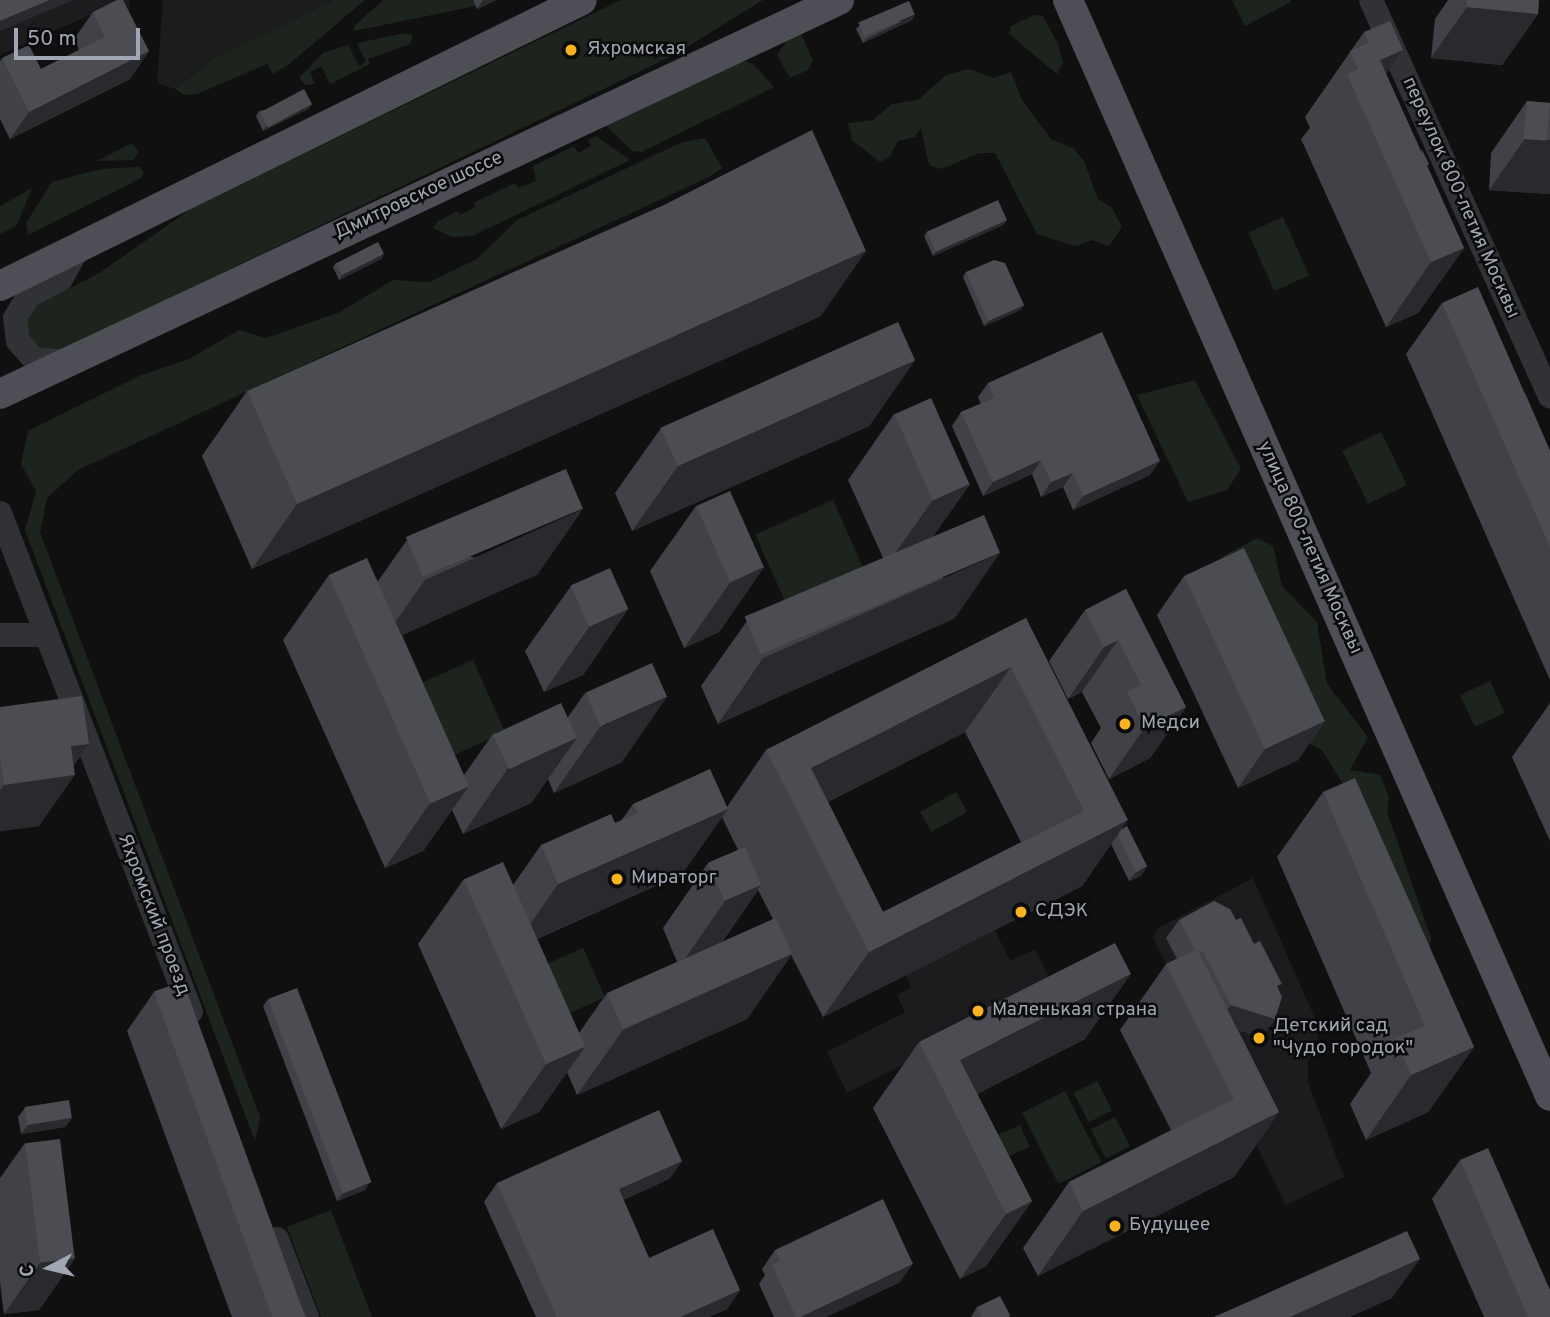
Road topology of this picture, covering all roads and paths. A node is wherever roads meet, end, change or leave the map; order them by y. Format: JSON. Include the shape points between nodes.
{"nodes":[{"id":1,"x":582,"y":0,"type":"edge"},
{"id":2,"x":839,"y":0,"type":"edge"},
{"id":3,"x":1068,"y":0,"type":"edge"},
{"id":4,"x":1371,"y":0,"type":"edge"},
{"id":5,"x":79,"y":247,"type":"junction"},
{"id":6,"x":0,"y":286,"type":"edge"},
{"id":7,"x":68,"y":362,"type":"junction"},
{"id":8,"x":0,"y":394,"type":"edge"},
{"id":9,"x":1550,"y":397,"type":"edge"},
{"id":10,"x":0,"y":513,"type":"edge"},
{"id":11,"x":0,"y":635,"type":"edge"},
{"id":12,"x":47,"y":635,"type":"junction"},
{"id":13,"x":198,"y":1033,"type":"edge"},
{"id":14,"x":1550,"y":1097,"type":"edge"},
{"id":15,"x":268,"y":1213,"type":"edge"},
{"id":16,"x":307,"y":1317,"type":"edge"}],
"edges":[{"from":1,"to":5,"type":"main road"},
{"from":2,"to":7,"type":"main road","name":"Дмитровское шоссе"},
{"from":3,"to":14,"type":"main road","name":"улица 800-летия Москвы"},
{"from":4,"to":9,"type":"street","name":"переулок 800-летия Москвы"},
{"from":5,"to":6,"type":"main road"},
{"from":5,"to":7,"type":"street","via":[[61,279],[29,296],[15,318],[18,341],[34,359]]},
{"from":7,"to":8,"type":"main road","name":"Дмитровское шоссе"},
{"from":10,"to":12,"type":"street","name":"Яхромский проезд"},
{"from":11,"to":12,"type":"street"},
{"from":12,"to":13,"type":"street","name":"Яхромский проезд"},
{"from":15,"to":16,"type":"street"}]}
